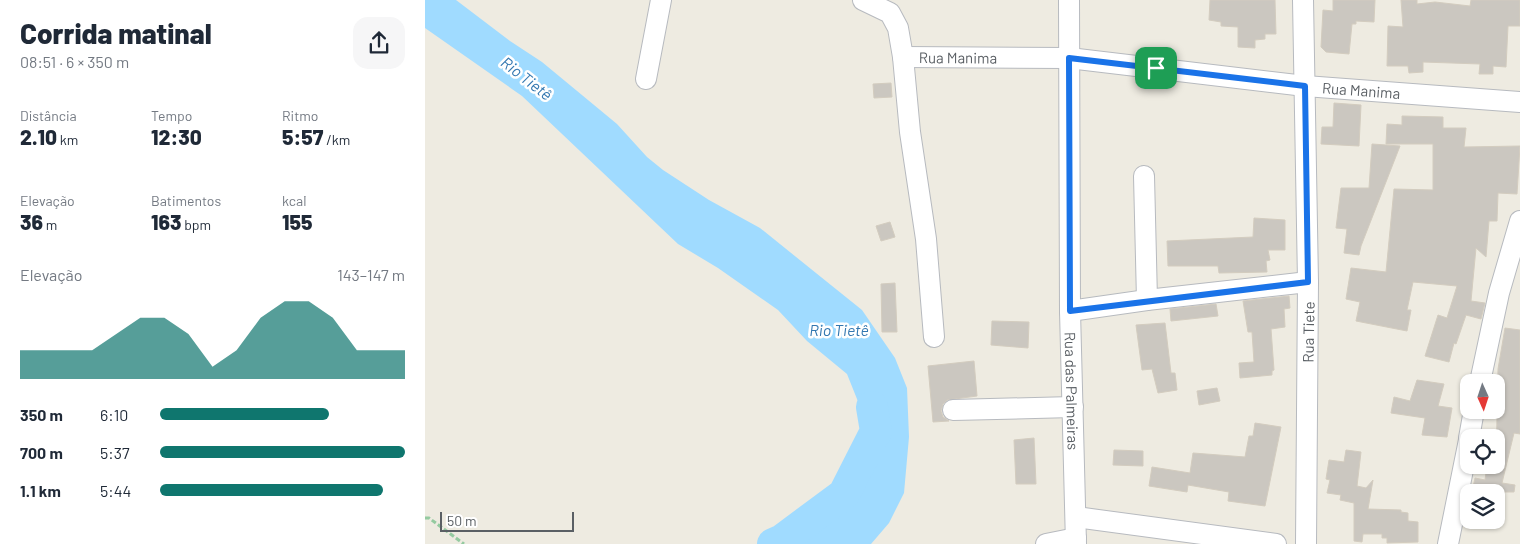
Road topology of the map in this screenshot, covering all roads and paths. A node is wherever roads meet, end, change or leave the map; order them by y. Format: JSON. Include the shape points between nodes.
{"nodes":[{"id":1,"x":661,"y":0,"type":"edge"},
{"id":2,"x":863,"y":0,"type":"edge"},
{"id":3,"x":1069,"y":0,"type":"edge"},
{"id":4,"x":1303,"y":0,"type":"edge"},
{"id":5,"x":903,"y":56,"type":"junction"},
{"id":6,"x":1069,"y":58,"type":"junction"},
{"id":7,"x":646,"y":79,"type":"dead end"},
{"id":8,"x":1305,"y":86,"type":"junction"},
{"id":9,"x":1520,"y":102,"type":"edge"},
{"id":10,"x":1144,"y":176,"type":"dead end"},
{"id":11,"x":1520,"y":221,"type":"edge"},
{"id":12,"x":1308,"y":282,"type":"junction"},
{"id":13,"x":1147,"y":300,"type":"junction"},
{"id":14,"x":1070,"y":311,"type":"junction"},
{"id":15,"x":934,"y":337,"type":"dead end"},
{"id":16,"x":1482,"y":374,"type":"edge"},
{"id":17,"x":1073,"y":407,"type":"junction"},
{"id":18,"x":953,"y":410,"type":"dead end"},
{"id":19,"x":1462,"y":474,"type":"edge"},
{"id":20,"x":1075,"y":517,"type":"junction"},
{"id":21,"x":425,"y":518,"type":"edge"},
{"id":22,"x":1209,"y":540,"type":"edge"},
{"id":23,"x":1076,"y":541,"type":"edge"},
{"id":24,"x":464,"y":544,"type":"edge"},
{"id":25,"x":1046,"y":544,"type":"edge"},
{"id":26,"x":1276,"y":544,"type":"edge"},
{"id":27,"x":1306,"y":544,"type":"edge"},
{"id":28,"x":1448,"y":544,"type":"edge"}],
"edges":[{"from":1,"to":7,"type":"street"},
{"from":2,"to":5,"type":"street","name":"Rua Manima","via":[[890,13],[895,20]]},
{"from":3,"to":6,"type":"street","name":"Rua das Palmeiras"},
{"from":4,"to":8,"type":"street","name":"Rua Tiete"},
{"from":5,"to":6,"type":"street","name":"Rua Manima"},
{"from":5,"to":15,"type":"street","name":"Rua Manima","via":[[928,256]]},
{"from":6,"to":8,"type":"street","name":"Rua Manima"},
{"from":6,"to":14,"type":"street","name":"Rua das Palmeiras"},
{"from":8,"to":9,"type":"street","name":"Rua Manima"},
{"from":8,"to":12,"type":"street","name":"Rua Tiete"},
{"from":10,"to":13,"type":"street"},
{"from":11,"to":16,"type":"street","via":[[1499,293]]},
{"from":12,"to":13,"type":"street"},
{"from":12,"to":27,"type":"street","name":"Rua Tiete"},
{"from":13,"to":14,"type":"street"},
{"from":14,"to":17,"type":"street","name":"Rua das Palmeiras"},
{"from":17,"to":18,"type":"street"},
{"from":17,"to":20,"type":"street","name":"Rua das Palmeiras"},
{"from":19,"to":28,"type":"street"},
{"from":20,"to":22,"type":"street"},
{"from":20,"to":23,"type":"street","name":"Rua das Palmeiras"},
{"from":21,"to":24,"type":"path"},
{"from":22,"to":26,"type":"street"},
{"from":23,"to":25,"type":"street"}]}
